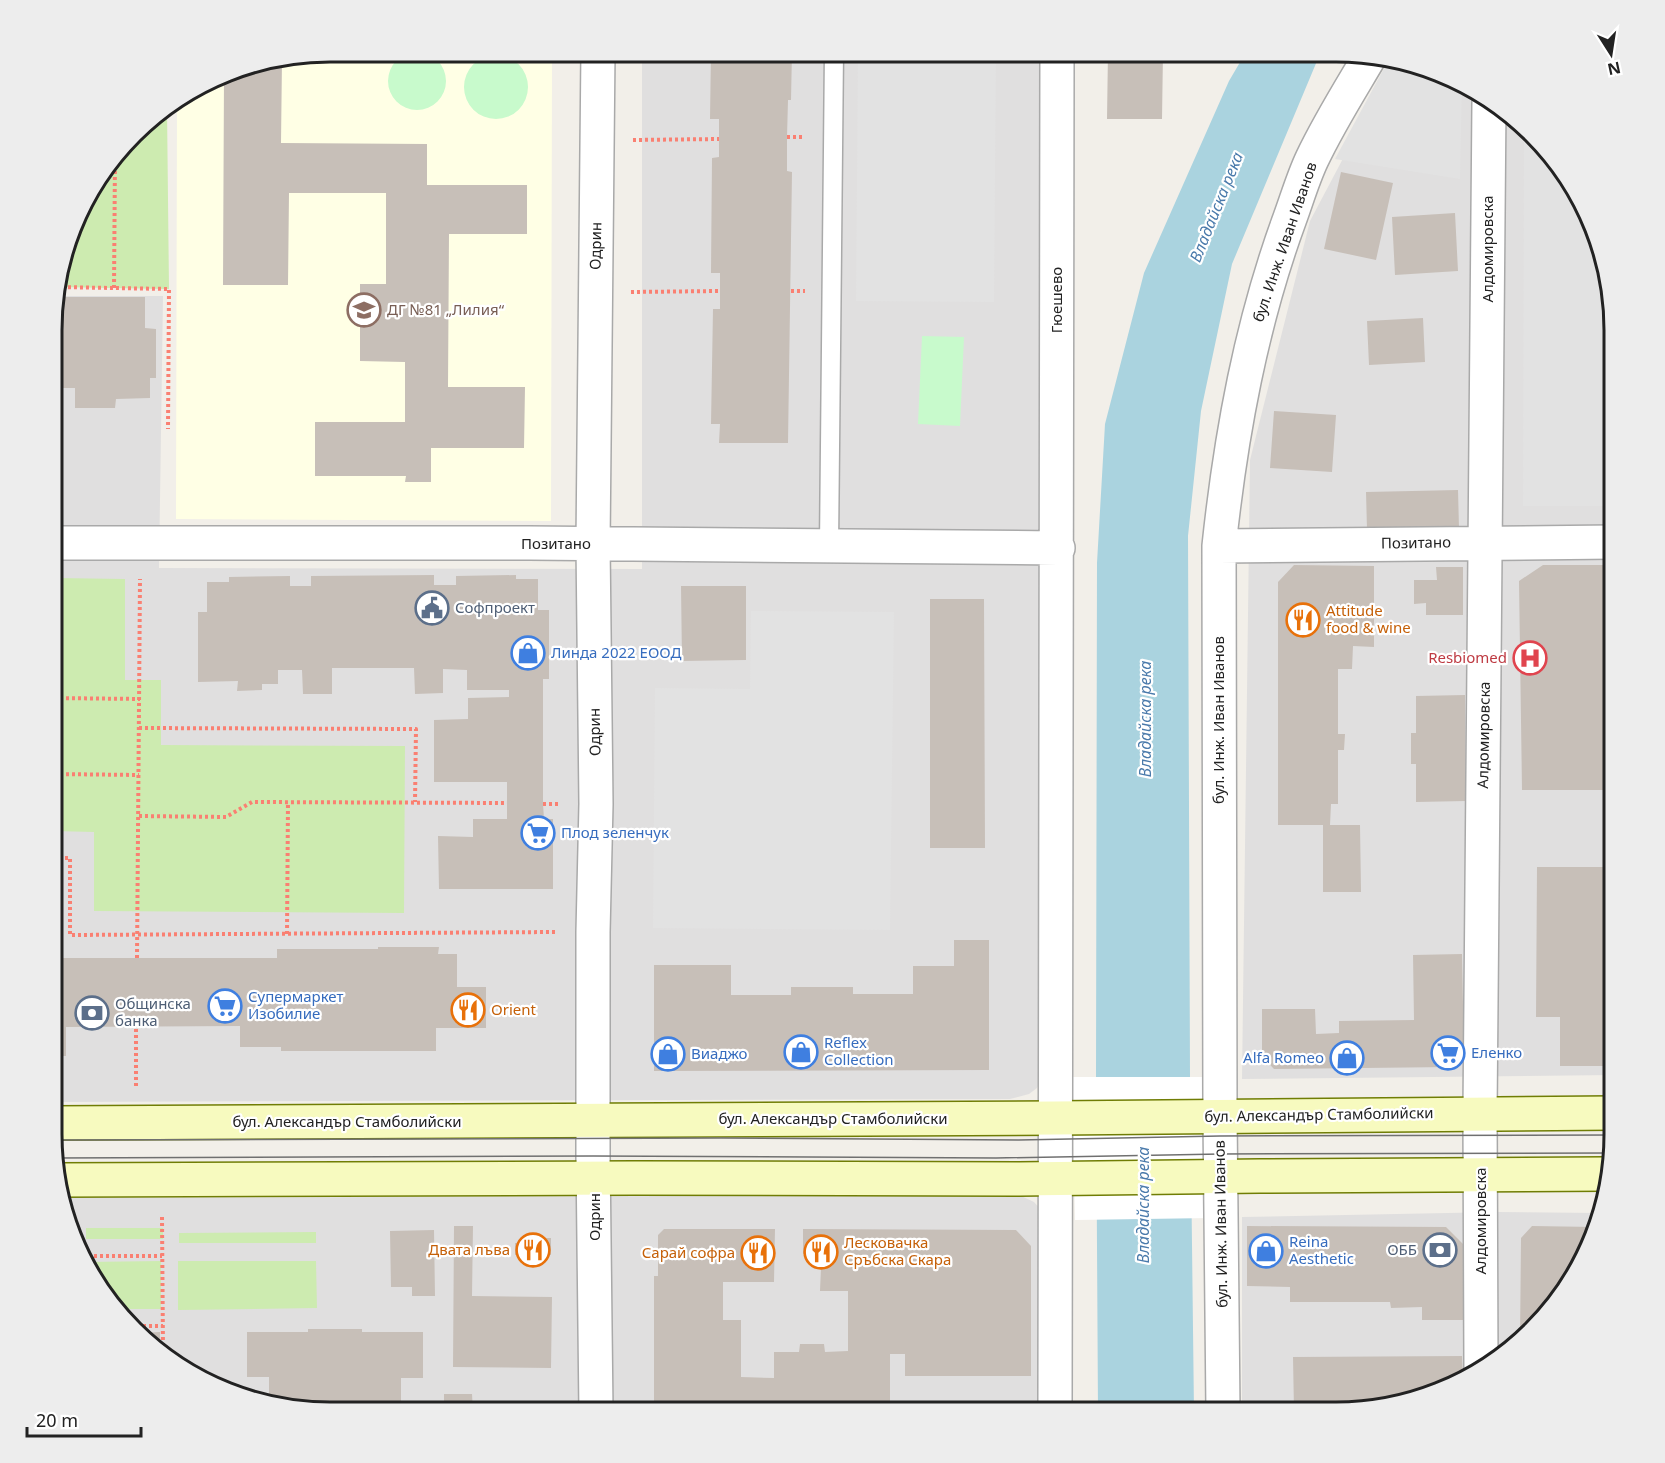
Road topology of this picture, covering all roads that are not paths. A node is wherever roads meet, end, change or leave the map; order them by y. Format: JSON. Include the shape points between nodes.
{"nodes":[{"id":1,"x":598,"y":62,"type":"edge"},
{"id":2,"x":834,"y":62,"type":"edge"},
{"id":3,"x":1057,"y":62,"type":"edge"},
{"id":4,"x":1366,"y":63,"type":"edge"},
{"id":5,"x":1489,"y":110,"type":"edge"},
{"id":6,"x":1604,"y":542,"type":"edge"},
{"id":7,"x":62,"y":543,"type":"edge"},
{"id":8,"x":1486,"y":543,"type":"junction"},
{"id":9,"x":593,"y":544,"type":"junction"},
{"id":10,"x":829,"y":546,"type":"junction"},
{"id":11,"x":1219,"y":546,"type":"junction"},
{"id":12,"x":1058,"y":548,"type":"junction"},
{"id":13,"x":1480,"y":1113,"type":"junction"},
{"id":14,"x":1604,"y":1113,"type":"edge"},
{"id":15,"x":1215,"y":1117,"type":"junction"},
{"id":16,"x":1065,"y":1118,"type":"junction"},
{"id":17,"x":593,"y":1120,"type":"junction"},
{"id":18,"x":62,"y":1123,"type":"edge"},
{"id":19,"x":1600,"y":1174,"type":"edge"},
{"id":20,"x":1480,"y":1175,"type":"junction"},
{"id":21,"x":1216,"y":1177,"type":"junction"},
{"id":22,"x":594,"y":1178,"type":"junction"},
{"id":23,"x":1066,"y":1179,"type":"junction"},
{"id":24,"x":66,"y":1180,"type":"edge"},
{"id":25,"x":1481,"y":1358,"type":"edge"},
{"id":26,"x":596,"y":1402,"type":"edge"},
{"id":27,"x":1055,"y":1402,"type":"edge"},
{"id":28,"x":1223,"y":1402,"type":"edge"}],
"edges":[{"from":1,"to":9,"type":"street","name":"Одрин"},
{"from":2,"to":10,"type":"lane"},
{"from":3,"to":12,"type":"street","name":"Гюешево"},
{"from":4,"to":11,"type":"street","name":"бул. Инж. Иван Иванов","via":[[1311,160],[1264,296],[1239,401]]},
{"from":5,"to":8,"type":"street","name":"Алдомировска"},
{"from":6,"to":8,"type":"street","name":"Позитано"},
{"from":7,"to":9,"type":"street","name":"Позитано"},
{"from":8,"to":11,"type":"street","name":"Позитано"},
{"from":8,"to":13,"type":"street","name":"Алдомировска"},
{"from":9,"to":10,"type":"street","name":"Позитано"},
{"from":9,"to":17,"type":"street","name":"Одрин"},
{"from":10,"to":12,"type":"street","name":"Позитано"},
{"from":11,"to":15,"type":"street","name":"бул. Инж. Иван Иванов"},
{"from":12,"to":16,"type":"street"},
{"from":13,"to":14,"type":"main road","name":"бул. Александър Стамболийски"},
{"from":13,"to":15,"type":"main road","name":"бул. Александър Стамболийски"},
{"from":13,"to":20,"type":"street","name":"Алдомировска"},
{"from":15,"to":16,"type":"main road","name":"бул. Александър Стамболийски"},
{"from":15,"to":21,"type":"street","name":"бул. Инж. Иван Иванов"},
{"from":16,"to":17,"type":"main road","name":"бул. Александър Стамболийски"},
{"from":16,"to":23,"type":"street"},
{"from":17,"to":18,"type":"main road","name":"бул. Александър Стамболийски"},
{"from":17,"to":22,"type":"street","name":"Одрин"},
{"from":19,"to":20,"type":"main road"},
{"from":20,"to":21,"type":"main road"},
{"from":20,"to":25,"type":"street","name":"Алдомировска"},
{"from":21,"to":23,"type":"main road"},
{"from":21,"to":28,"type":"street","name":"бул. Инж. Иван Иванов"},
{"from":22,"to":23,"type":"main road"},
{"from":22,"to":24,"type":"main road"},
{"from":22,"to":26,"type":"street","name":"Одрин"},
{"from":23,"to":27,"type":"street"}]}
